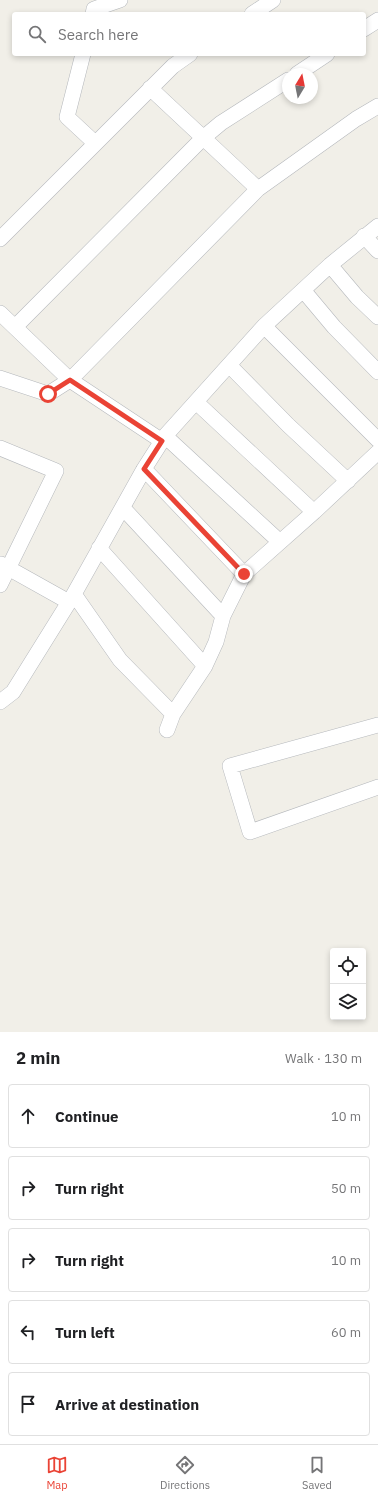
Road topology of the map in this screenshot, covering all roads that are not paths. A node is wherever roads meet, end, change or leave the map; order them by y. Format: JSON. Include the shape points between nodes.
{"nodes":[{"id":1,"x":120,"y":0,"type":"edge"},
{"id":2,"x":273,"y":0,"type":"edge"},
{"id":3,"x":93,"y":12,"type":"edge"},
{"id":4,"x":255,"y":12,"type":"edge"},
{"id":5,"x":378,"y":20,"type":"edge"},
{"id":6,"x":366,"y":28,"type":"edge"},
{"id":7,"x":82,"y":56,"type":"edge"},
{"id":8,"x":187,"y":56,"type":"edge"},
{"id":9,"x":324,"y":56,"type":"edge"},
{"id":10,"x":305,"y":68,"type":"edge"},
{"id":11,"x":282,"y":84,"type":"edge"},
{"id":12,"x":150,"y":88,"type":"junction"},
{"id":13,"x":378,"y":106,"type":"edge"},
{"id":14,"x":203,"y":138,"type":"junction"},
{"id":15,"x":95,"y":143,"type":"junction"},
{"id":16,"x":258,"y":189,"type":"junction"},
{"id":17,"x":378,"y":226,"type":"edge"},
{"id":18,"x":364,"y":236,"type":"junction"},
{"id":19,"x":0,"y":239,"type":"edge"},
{"id":20,"x":378,"y":251,"type":"edge"},
{"id":21,"x":330,"y":265,"type":"junction"},
{"id":22,"x":303,"y":290,"type":"junction"},
{"id":23,"x":0,"y":313,"type":"edge"},
{"id":24,"x":378,"y":317,"type":"edge"},
{"id":25,"x":264,"y":326,"type":"junction"},
{"id":26,"x":15,"y":327,"type":"junction"},
{"id":27,"x":229,"y":365,"type":"junction"},
{"id":28,"x":378,"y":372,"type":"edge"},
{"id":29,"x":0,"y":378,"type":"edge"},
{"id":30,"x":70,"y":380,"type":"junction"},
{"id":31,"x":196,"y":402,"type":"junction"},
{"id":32,"x":164,"y":439,"type":"junction"},
{"id":33,"x":378,"y":440,"type":"edge"},
{"id":34,"x":0,"y":448,"type":"edge"},
{"id":35,"x":378,"y":452,"type":"edge"},
{"id":36,"x":144,"y":469,"type":"junction"},
{"id":37,"x":348,"y":482,"type":"junction"},
{"id":38,"x":123,"y":508,"type":"junction"},
{"id":39,"x":314,"y":512,"type":"junction"},
{"id":40,"x":280,"y":542,"type":"junction"},
{"id":41,"x":99,"y":548,"type":"junction"},
{"id":42,"x":4,"y":566,"type":"edge"},
{"id":43,"x":244,"y":574,"type":"junction"},
{"id":44,"x":0,"y":585,"type":"edge"},
{"id":45,"x":72,"y":598,"type":"junction"},
{"id":46,"x":224,"y":616,"type":"junction"},
{"id":47,"x":205,"y":666,"type":"junction"},
{"id":48,"x":0,"y":702,"type":"edge"},
{"id":49,"x":173,"y":714,"type":"junction"},
{"id":50,"x":378,"y":725,"type":"edge"},
{"id":51,"x":167,"y":730,"type":"dead end"},
{"id":52,"x":378,"y":787,"type":"edge"}],
"edges":[{"from":1,"to":3,"type":"street","via":[[94,9]]},
{"from":2,"to":4,"type":"street"},
{"from":5,"to":6,"type":"street"},
{"from":7,"to":15,"type":"street","via":[[67,117]]},
{"from":8,"to":12,"type":"street"},
{"from":9,"to":10,"type":"street"},
{"from":11,"to":14,"type":"street"},
{"from":12,"to":14,"type":"street"},
{"from":12,"to":15,"type":"street"},
{"from":13,"to":16,"type":"street"},
{"from":14,"to":16,"type":"street"},
{"from":14,"to":26,"type":"street"},
{"from":15,"to":19,"type":"street"},
{"from":16,"to":30,"type":"street"},
{"from":17,"to":18,"type":"street"},
{"from":18,"to":20,"type":"street"},
{"from":18,"to":21,"type":"street"},
{"from":21,"to":22,"type":"street"},
{"from":21,"to":24,"type":"street","via":[[356,297]]},
{"from":22,"to":25,"type":"street"},
{"from":22,"to":28,"type":"street","via":[[334,327]]},
{"from":23,"to":26,"type":"street"},
{"from":25,"to":27,"type":"street"},
{"from":25,"to":33,"type":"street"},
{"from":26,"to":30,"type":"street"},
{"from":27,"to":31,"type":"street"},
{"from":27,"to":37,"type":"street"},
{"from":29,"to":30,"type":"street","via":[[48,394]]},
{"from":30,"to":32,"type":"street"},
{"from":31,"to":32,"type":"street"},
{"from":31,"to":39,"type":"street"},
{"from":32,"to":36,"type":"street"},
{"from":32,"to":40,"type":"street"},
{"from":34,"to":42,"type":"street","via":[[56,471]]},
{"from":35,"to":37,"type":"street"},
{"from":36,"to":38,"type":"street"},
{"from":36,"to":43,"type":"street"},
{"from":37,"to":39,"type":"street"},
{"from":38,"to":41,"type":"street"},
{"from":38,"to":46,"type":"street"},
{"from":39,"to":40,"type":"street"},
{"from":40,"to":43,"type":"street"},
{"from":41,"to":45,"type":"street"},
{"from":41,"to":47,"type":"street"},
{"from":42,"to":44,"type":"street"},
{"from":42,"to":45,"type":"street"},
{"from":43,"to":46,"type":"street"},
{"from":45,"to":48,"type":"street","via":[[14,692]]},
{"from":45,"to":49,"type":"street","via":[[120,660]]},
{"from":46,"to":47,"type":"street"},
{"from":47,"to":49,"type":"street"},
{"from":49,"to":51,"type":"street"},
{"from":50,"to":52,"type":"street","via":[[230,766],[250,832]]}]}
